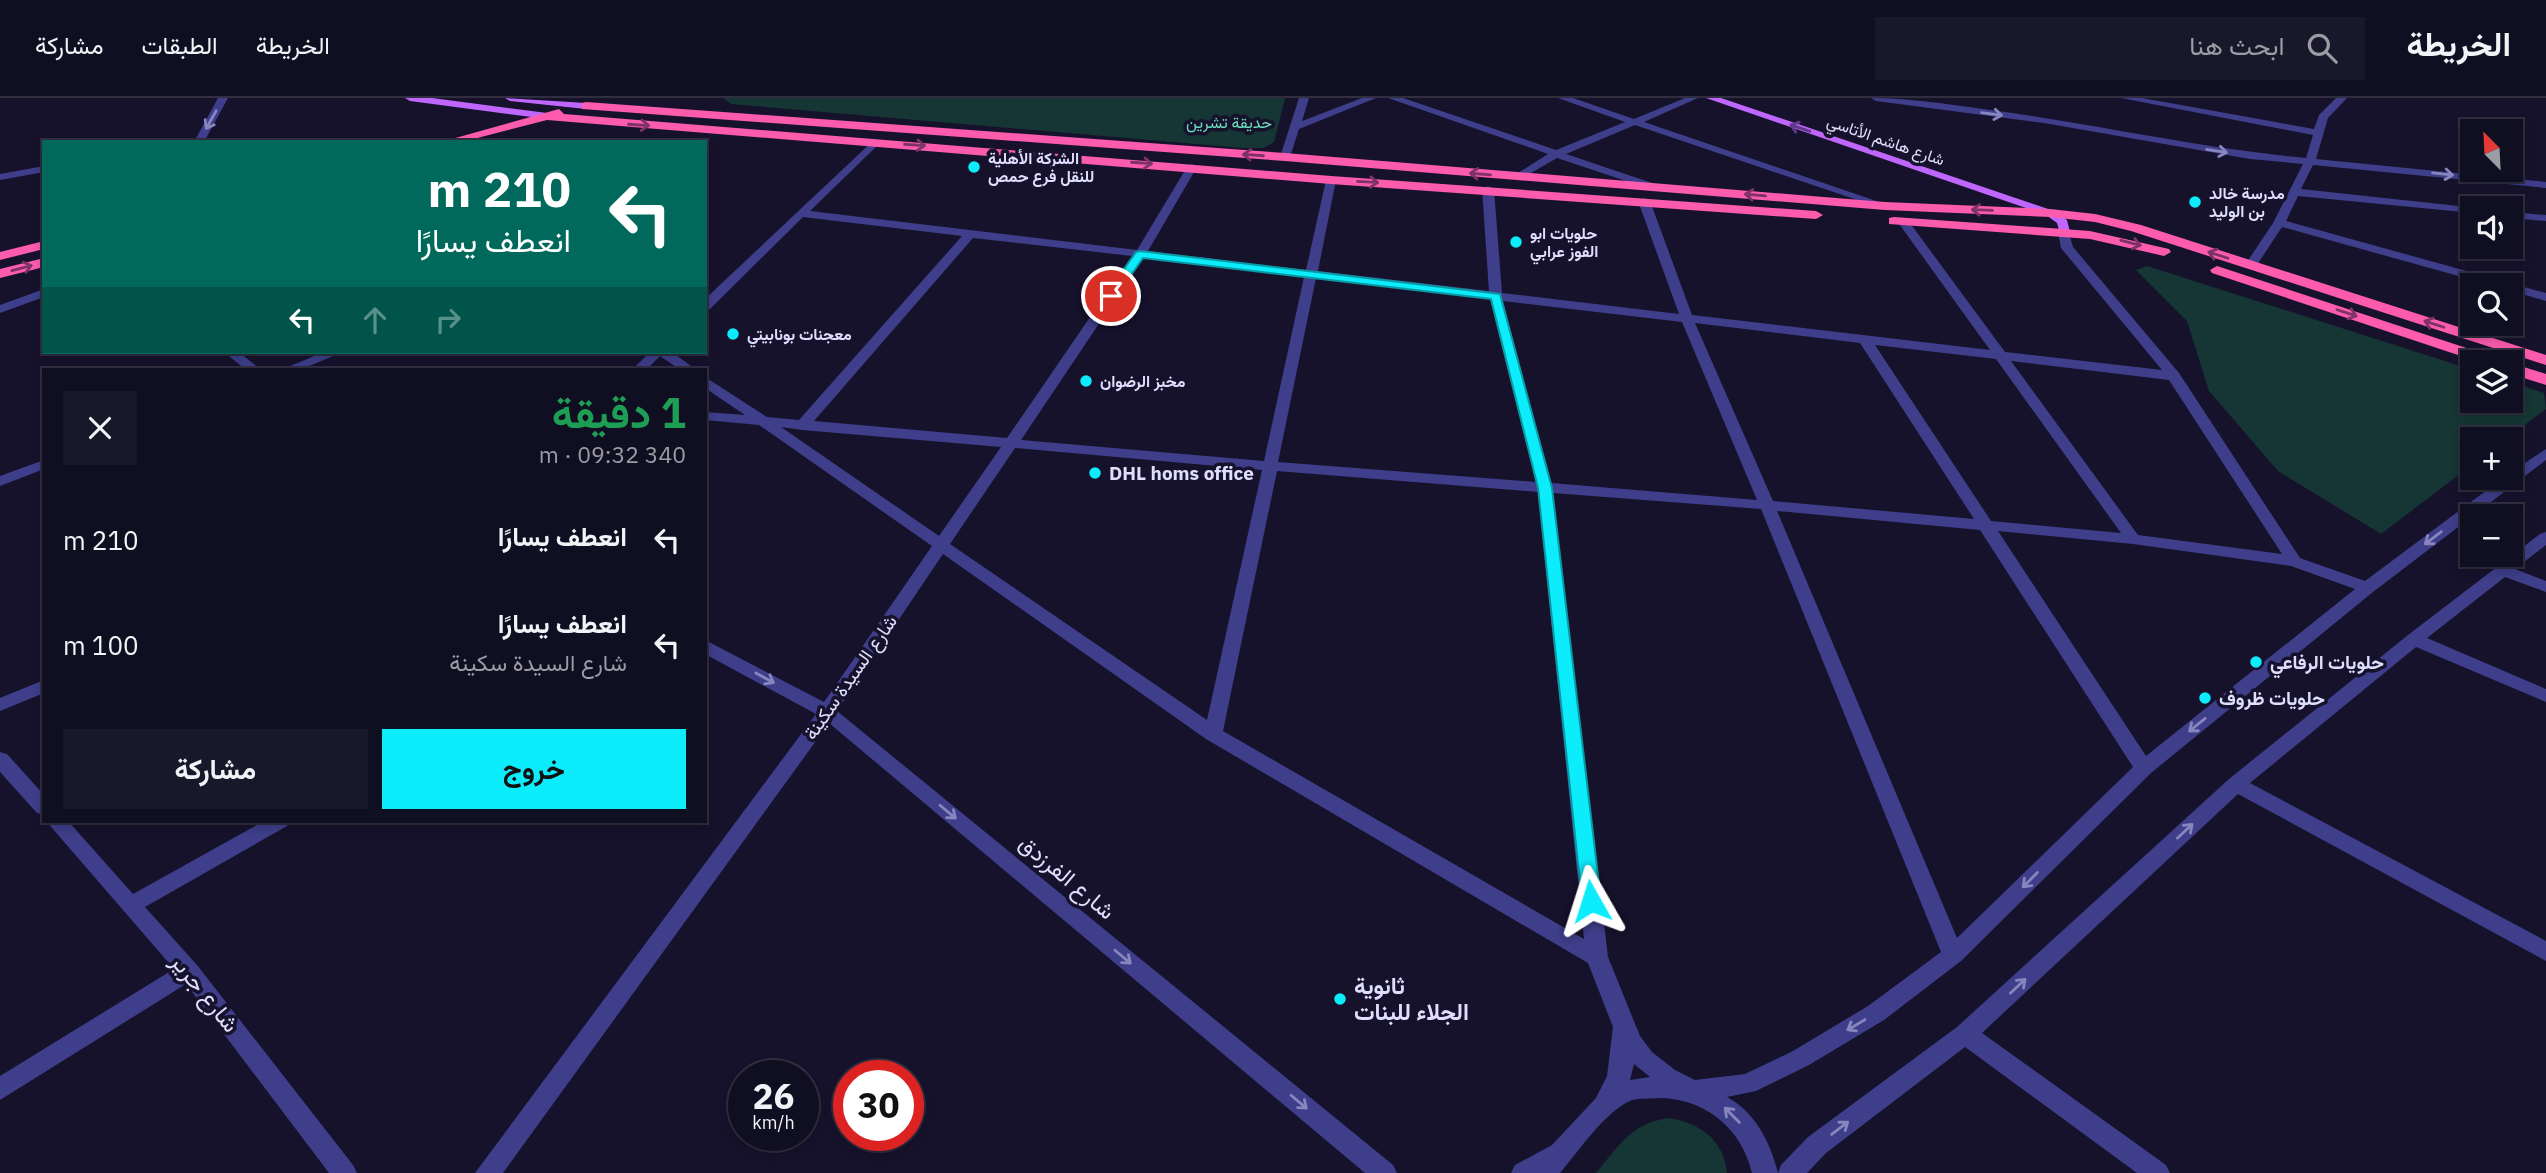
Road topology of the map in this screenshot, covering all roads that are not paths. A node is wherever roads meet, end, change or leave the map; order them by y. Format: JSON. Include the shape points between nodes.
{"nodes":[{"id":1,"x":223,"y":98,"type":"edge"},
{"id":2,"x":410,"y":98,"type":"edge"},
{"id":3,"x":510,"y":98,"type":"edge"},
{"id":4,"x":650,"y":98,"type":"edge"},
{"id":5,"x":1304,"y":98,"type":"edge"},
{"id":6,"x":1371,"y":98,"type":"edge"},
{"id":7,"x":1393,"y":98,"type":"edge"},
{"id":8,"x":1563,"y":98,"type":"edge"},
{"id":9,"x":1693,"y":98,"type":"edge"},
{"id":10,"x":1711,"y":98,"type":"edge"},
{"id":11,"x":1876,"y":98,"type":"edge"},
{"id":12,"x":2126,"y":98,"type":"edge"},
{"id":13,"x":2342,"y":98,"type":"edge"},
{"id":14,"x":615,"y":103,"type":"edge"},
{"id":15,"x":586,"y":106,"type":"junction"},
{"id":16,"x":547,"y":116,"type":"junction"},
{"id":17,"x":570,"y":119,"type":"junction"},
{"id":18,"x":1637,"y":121,"type":"junction"},
{"id":19,"x":1296,"y":127,"type":"junction"},
{"id":20,"x":2319,"y":133,"type":"junction"},
{"id":21,"x":198,"y":140,"type":"edge"},
{"id":22,"x":455,"y":140,"type":"edge"},
{"id":23,"x":496,"y":140,"type":"edge"},
{"id":24,"x":875,"y":142,"type":"junction"},
{"id":25,"x":1558,"y":154,"type":"junction"},
{"id":26,"x":1285,"y":157,"type":"junction"},
{"id":27,"x":2310,"y":161,"type":"junction"},
{"id":28,"x":1192,"y":167,"type":"junction"},
{"id":29,"x":42,"y":169,"type":"edge"},
{"id":30,"x":0,"y":177,"type":"edge"},
{"id":31,"x":1518,"y":177,"type":"junction"},
{"id":32,"x":1331,"y":180,"type":"junction"},
{"id":33,"x":2546,"y":185,"type":"edge"},
{"id":34,"x":1488,"y":190,"type":"junction"},
{"id":35,"x":2294,"y":192,"type":"junction"},
{"id":36,"x":1647,"y":194,"type":"junction"},
{"id":37,"x":1885,"y":206,"type":"junction"},
{"id":38,"x":2460,"y":210,"type":"edge"},
{"id":39,"x":2050,"y":213,"type":"junction"},
{"id":40,"x":803,"y":214,"type":"junction"},
{"id":41,"x":2523,"y":216,"type":"edge"},
{"id":42,"x":2546,"y":218,"type":"edge"},
{"id":43,"x":1903,"y":221,"type":"junction"},
{"id":44,"x":2279,"y":223,"type":"junction"},
{"id":45,"x":2064,"y":232,"type":"junction"},
{"id":46,"x":970,"y":234,"type":"junction"},
{"id":47,"x":42,"y":246,"type":"edge"},
{"id":48,"x":1140,"y":254,"type":"junction"},
{"id":49,"x":0,"y":256,"type":"edge"},
{"id":50,"x":42,"y":263,"type":"edge"},
{"id":51,"x":2250,"y":265,"type":"junction"},
{"id":52,"x":2460,"y":273,"type":"edge"},
{"id":53,"x":0,"y":274,"type":"edge"},
{"id":54,"x":1311,"y":274,"type":"junction"},
{"id":55,"x":2523,"y":290,"type":"edge"},
{"id":56,"x":42,"y":294,"type":"edge"},
{"id":57,"x":1496,"y":296,"type":"junction"},
{"id":58,"x":2546,"y":297,"type":"edge"},
{"id":59,"x":707,"y":304,"type":"edge"},
{"id":60,"x":0,"y":309,"type":"edge"},
{"id":61,"x":1687,"y":318,"type":"junction"},
{"id":62,"x":1865,"y":340,"type":"junction"},
{"id":63,"x":2460,"y":351,"type":"edge"},
{"id":64,"x":234,"y":354,"type":"edge"},
{"id":65,"x":331,"y":354,"type":"edge"},
{"id":66,"x":337,"y":354,"type":"edge"},
{"id":67,"x":655,"y":354,"type":"edge"},
{"id":68,"x":666,"y":354,"type":"edge"},
{"id":69,"x":1999,"y":356,"type":"junction"},
{"id":70,"x":2546,"y":360,"type":"edge"},
{"id":71,"x":252,"y":368,"type":"edge"},
{"id":72,"x":293,"y":368,"type":"edge"},
{"id":73,"x":300,"y":368,"type":"edge"},
{"id":74,"x":641,"y":368,"type":"edge"},
{"id":75,"x":687,"y":368,"type":"edge"},
{"id":76,"x":2523,"y":372,"type":"edge"},
{"id":77,"x":2174,"y":376,"type":"junction"},
{"id":78,"x":2546,"y":380,"type":"edge"},
{"id":79,"x":707,"y":382,"type":"edge"},
{"id":80,"x":707,"y":416,"type":"edge"},
{"id":81,"x":762,"y":420,"type":"junction"},
{"id":82,"x":802,"y":426,"type":"junction"},
{"id":83,"x":1010,"y":441,"type":"junction"},
{"id":84,"x":2546,"y":453,"type":"edge"},
{"id":85,"x":42,"y":465,"type":"edge"},
{"id":86,"x":1270,"y":466,"type":"junction"},
{"id":87,"x":0,"y":481,"type":"edge"},
{"id":88,"x":1545,"y":488,"type":"junction"},
{"id":89,"x":1767,"y":505,"type":"junction"},
{"id":90,"x":1988,"y":527,"type":"junction"},
{"id":91,"x":2546,"y":537,"type":"edge"},
{"id":92,"x":2133,"y":539,"type":"junction"},
{"id":93,"x":941,"y":545,"type":"junction"},
{"id":94,"x":2294,"y":561,"type":"junction"},
{"id":95,"x":2503,"y":570,"type":"junction"},
{"id":96,"x":2546,"y":587,"type":"edge"},
{"id":97,"x":2367,"y":588,"type":"junction"},
{"id":98,"x":2414,"y":639,"type":"junction"},
{"id":99,"x":707,"y":647,"type":"edge"},
{"id":100,"x":42,"y":688,"type":"edge"},
{"id":101,"x":2546,"y":696,"type":"edge"},
{"id":102,"x":0,"y":705,"type":"edge"},
{"id":103,"x":827,"y":712,"type":"junction"},
{"id":104,"x":1213,"y":734,"type":"junction"},
{"id":105,"x":0,"y":758,"type":"edge"},
{"id":106,"x":2144,"y":768,"type":"junction"},
{"id":107,"x":2236,"y":784,"type":"junction"},
{"id":108,"x":42,"y":806,"type":"edge"},
{"id":109,"x":57,"y":823,"type":"edge"},
{"id":110,"x":276,"y":823,"type":"edge"},
{"id":111,"x":131,"y":905,"type":"junction"},
{"id":112,"x":2546,"y":952,"type":"edge"},
{"id":113,"x":1953,"y":956,"type":"junction"},
{"id":114,"x":1597,"y":957,"type":"junction"},
{"id":115,"x":189,"y":971,"type":"junction"},
{"id":116,"x":1619,"y":1015,"type":"junction"},
{"id":117,"x":1965,"y":1034,"type":"junction"},
{"id":118,"x":0,"y":1090,"type":"edge"},
{"id":119,"x":1693,"y":1091,"type":"junction"},
{"id":120,"x":1604,"y":1105,"type":"junction"},
{"id":121,"x":1569,"y":1144,"type":"junction"},
{"id":122,"x":1384,"y":1172,"type":"edge"},
{"id":123,"x":344,"y":1173,"type":"edge"},
{"id":124,"x":488,"y":1173,"type":"edge"},
{"id":125,"x":1524,"y":1173,"type":"edge"},
{"id":126,"x":1544,"y":1173,"type":"edge"},
{"id":127,"x":1765,"y":1173,"type":"edge"},
{"id":128,"x":1790,"y":1173,"type":"edge"},
{"id":129,"x":2157,"y":1173,"type":"edge"}],
"edges":[{"from":1,"to":21,"type":"street","one_way":true},
{"from":2,"to":16,"type":"main road"},
{"from":3,"to":15,"type":"main road"},
{"from":4,"to":14,"type":"highway"},
{"from":5,"to":19,"type":"street"},
{"from":6,"to":19,"type":"street"},
{"from":7,"to":25,"type":"street"},
{"from":8,"to":18,"type":"street"},
{"from":9,"to":18,"type":"street"},
{"from":39,"to":10,"type":"main road","name":"شارع هاشم الأتاسي","one_way":true},
{"from":11,"to":27,"type":"street","one_way":true,"via":[[2054,122],[2237,154]]},
{"from":12,"to":20,"type":"street"},
{"from":13,"to":20,"type":"street","via":[[2323,117]]},
{"from":14,"to":15,"type":"highway"},
{"from":14,"to":17,"type":"highway"},
{"from":26,"to":14,"type":"highway","one_way":true},
{"from":15,"to":16,"type":"highway"},
{"from":16,"to":17,"type":"highway"},
{"from":16,"to":22,"type":"highway"},
{"from":17,"to":23,"type":"highway"},
{"from":17,"to":24,"type":"highway","one_way":true},
{"from":18,"to":25,"type":"street"},
{"from":18,"to":37,"type":"street"},
{"from":19,"to":26,"type":"street"},
{"from":20,"to":27,"type":"street"},
{"from":24,"to":28,"type":"highway","one_way":true},
{"from":24,"to":40,"type":"street"},
{"from":25,"to":31,"type":"street"},
{"from":25,"to":36,"type":"street"},
{"from":31,"to":26,"type":"highway","one_way":true},
{"from":27,"to":33,"type":"street","one_way":true},
{"from":27,"to":35,"type":"street"},
{"from":28,"to":32,"type":"highway"},
{"from":28,"to":48,"type":"street","name":"شارع السيدة سكينة"},
{"from":29,"to":30,"type":"street"},
{"from":31,"to":36,"type":"highway"},
{"from":32,"to":34,"type":"highway","one_way":true},
{"from":32,"to":54,"type":"street"},
{"from":34,"to":36,"type":"highway"},
{"from":34,"to":57,"type":"street"},
{"from":35,"to":38,"type":"street"},
{"from":35,"to":44,"type":"street"},
{"from":37,"to":36,"type":"highway","one_way":true},
{"from":36,"to":43,"type":"highway"},
{"from":36,"to":61,"type":"street"},
{"from":39,"to":37,"type":"highway","one_way":true},
{"from":39,"to":45,"type":"main road","via":[[2063,222]]},
{"from":51,"to":39,"type":"highway","one_way":true,"via":[[2112,222]]},
{"from":40,"to":46,"type":"street"},
{"from":40,"to":59,"type":"street"},
{"from":41,"to":42,"type":"street"},
{"from":43,"to":45,"type":"highway"},
{"from":43,"to":69,"type":"street"},
{"from":44,"to":51,"type":"street"},
{"from":44,"to":52,"type":"street"},
{"from":45,"to":63,"type":"highway","one_way":true,"via":[[2157,249]]},
{"from":45,"to":77,"type":"street","via":[[2067,248]]},
{"from":46,"to":48,"type":"street"},
{"from":46,"to":82,"type":"street"},
{"from":47,"to":49,"type":"highway"},
{"from":48,"to":54,"type":"street"},
{"from":48,"to":83,"type":"street","name":"شارع السيدة سكينة"},
{"from":53,"to":50,"type":"highway","one_way":true},
{"from":70,"to":51,"type":"highway","one_way":true},
{"from":54,"to":57,"type":"street"},
{"from":54,"to":86,"type":"street"},
{"from":55,"to":58,"type":"street"},
{"from":56,"to":60,"type":"street"},
{"from":57,"to":61,"type":"street"},
{"from":57,"to":88,"type":"street"},
{"from":61,"to":62,"type":"street"},
{"from":61,"to":89,"type":"street"},
{"from":62,"to":69,"type":"street"},
{"from":62,"to":90,"type":"street"},
{"from":64,"to":71,"type":"street"},
{"from":65,"to":72,"type":"street"},
{"from":66,"to":73,"type":"street"},
{"from":67,"to":74,"type":"street"},
{"from":68,"to":75,"type":"street"},
{"from":69,"to":77,"type":"street"},
{"from":69,"to":92,"type":"street"},
{"from":76,"to":78,"type":"highway"},
{"from":77,"to":94,"type":"street"},
{"from":79,"to":81,"type":"street"},
{"from":80,"to":81,"type":"street"},
{"from":81,"to":82,"type":"street"},
{"from":81,"to":93,"type":"street"},
{"from":82,"to":83,"type":"street"},
{"from":83,"to":86,"type":"street"},
{"from":83,"to":93,"type":"street","name":"شارع السيدة سكينة"},
{"from":84,"to":97,"type":"street","one_way":true},
{"from":85,"to":87,"type":"street"},
{"from":86,"to":88,"type":"street"},
{"from":86,"to":104,"type":"street"},
{"from":88,"to":89,"type":"street"},
{"from":88,"to":114,"type":"street"},
{"from":89,"to":90,"type":"street"},
{"from":89,"to":113,"type":"street"},
{"from":90,"to":92,"type":"street"},
{"from":90,"to":106,"type":"street"},
{"from":91,"to":95,"type":"street"},
{"from":92,"to":94,"type":"street"},
{"from":93,"to":103,"type":"street","name":"شارع السيدة سكينة"},
{"from":93,"to":104,"type":"street"},
{"from":94,"to":97,"type":"street"},
{"from":95,"to":96,"type":"street"},
{"from":95,"to":98,"type":"street"},
{"from":97,"to":106,"type":"street","one_way":true},
{"from":98,"to":101,"type":"street"},
{"from":98,"to":107,"type":"street"},
{"from":99,"to":103,"type":"street","name":"شارع الفرزدق","one_way":true},
{"from":100,"to":102,"type":"street"},
{"from":103,"to":122,"type":"street","name":"شارع الفرزدق","one_way":true},
{"from":103,"to":124,"type":"street","name":"شارع السيدة سكينة"},
{"from":104,"to":114,"type":"street"},
{"from":105,"to":108,"type":"street"},
{"from":106,"to":113,"type":"street","one_way":true},
{"from":107,"to":112,"type":"street"},
{"from":117,"to":107,"type":"street","one_way":true},
{"from":109,"to":111,"type":"street","name":"شارع جرير"},
{"from":110,"to":111,"type":"street"},
{"from":111,"to":115,"type":"street","name":"شارع جرير"},
{"from":113,"to":119,"type":"street","one_way":true,"via":[[1876,1013],[1801,1058],[1748,1084]]},
{"from":114,"to":116,"type":"street"},
{"from":115,"to":118,"type":"street"},
{"from":115,"to":123,"type":"street","name":"شارع جرير"},
{"from":116,"to":119,"type":"street","via":[[1644,1059]]},
{"from":116,"to":120,"type":"street","via":[[1625,1053],[1622,1073]]},
{"from":128,"to":117,"type":"street","one_way":true,"via":[[1817,1145]]},
{"from":117,"to":129,"type":"street"},
{"from":119,"to":120,"type":"street","via":[[1662,1086],[1630,1090]]},
{"from":127,"to":119,"type":"street","one_way":true,"via":[[1749,1132],[1725,1107]]},
{"from":120,"to":121,"type":"street"},
{"from":121,"to":125,"type":"street"},
{"from":121,"to":126,"type":"street"}]}
